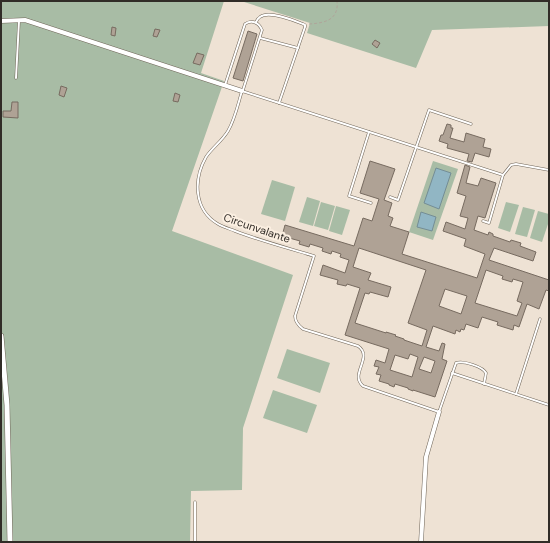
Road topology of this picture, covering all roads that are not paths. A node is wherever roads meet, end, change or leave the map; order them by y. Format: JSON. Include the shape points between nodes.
{"nodes":[{"id":1,"x":20,"y":20,"type":"junction"},
{"id":2,"x":1,"y":22,"type":"edge"},
{"id":3,"x":256,"y":22,"type":"junction"},
{"id":4,"x":260,"y":38,"type":"junction"},
{"id":5,"x":298,"y":48,"type":"junction"},
{"id":6,"x":16,"y":78,"type":"dead end"},
{"id":7,"x":225,"y":85,"type":"junction"},
{"id":8,"x":242,"y":91,"type":"junction"},
{"id":9,"x":279,"y":103,"type":"junction"},
{"id":10,"x":471,"y":124,"type":"dead end"},
{"id":11,"x":369,"y":132,"type":"junction"},
{"id":12,"x":416,"y":147,"type":"junction"},
{"id":13,"x":549,"y":170,"type":"edge"},
{"id":14,"x":503,"y":176,"type":"junction"},
{"id":15,"x":390,"y":197,"type":"dead end"},
{"id":16,"x":371,"y":203,"type":"dead end"},
{"id":17,"x":483,"y":221,"type":"dead end"},
{"id":18,"x":540,"y":319,"type":"dead end"},
{"id":19,"x":1,"y":336,"type":"edge"},
{"id":20,"x":452,"y":373,"type":"junction"},
{"id":21,"x":484,"y":384,"type":"junction"},
{"id":22,"x":516,"y":394,"type":"junction"},
{"id":23,"x":549,"y":405,"type":"edge"},
{"id":24,"x":439,"y":412,"type":"junction"},
{"id":25,"x":195,"y":502,"type":"dead end"},
{"id":26,"x":10,"y":542,"type":"edge"},
{"id":27,"x":195,"y":542,"type":"edge"},
{"id":28,"x":421,"y":542,"type":"edge"}],
"edges":[{"from":1,"to":2,"type":"street"},
{"from":1,"to":6,"type":"lane"},
{"from":1,"to":7,"type":"street"},
{"from":3,"to":4,"type":"lane","via":[[262,30]]},
{"from":3,"to":5,"type":"lane","via":[[263,15],[270,14],[305,25]]},
{"from":3,"to":7,"type":"lane","via":[[245,24]]},
{"from":4,"to":5,"type":"lane"},
{"from":4,"to":8,"type":"lane"},
{"from":5,"to":9,"type":"lane"},
{"from":7,"to":8,"type":"street"},
{"from":8,"to":9,"type":"lane"},
{"from":8,"to":24,"type":"lane","name":"Circunvalante","via":[[228,131],[206,157],[200,172],[197,183],[198,197],[206,214],[218,224],[248,236],[314,256],[295,316],[300,327],[362,348],[364,358],[358,379],[363,386]]},
{"from":9,"to":11,"type":"lane"},
{"from":10,"to":12,"type":"lane","via":[[428,110]]},
{"from":11,"to":12,"type":"lane"},
{"from":11,"to":16,"type":"lane","via":[[349,196]]},
{"from":12,"to":14,"type":"lane"},
{"from":12,"to":15,"type":"lane","via":[[398,200]]},
{"from":13,"to":14,"type":"lane","via":[[516,164],[511,165]]},
{"from":14,"to":17,"type":"lane","via":[[488,223]]},
{"from":18,"to":22,"type":"lane"},
{"from":19,"to":26,"type":"street","via":[[7,405]]},
{"from":20,"to":21,"type":"lane"},
{"from":20,"to":21,"type":"lane","via":[[456,363],[462,362],[483,369],[486,374]]},
{"from":20,"to":24,"type":"lane"},
{"from":21,"to":22,"type":"lane"},
{"from":22,"to":23,"type":"lane"},
{"from":24,"to":28,"type":"street","via":[[426,457]]},
{"from":25,"to":27,"type":"lane"}]}
